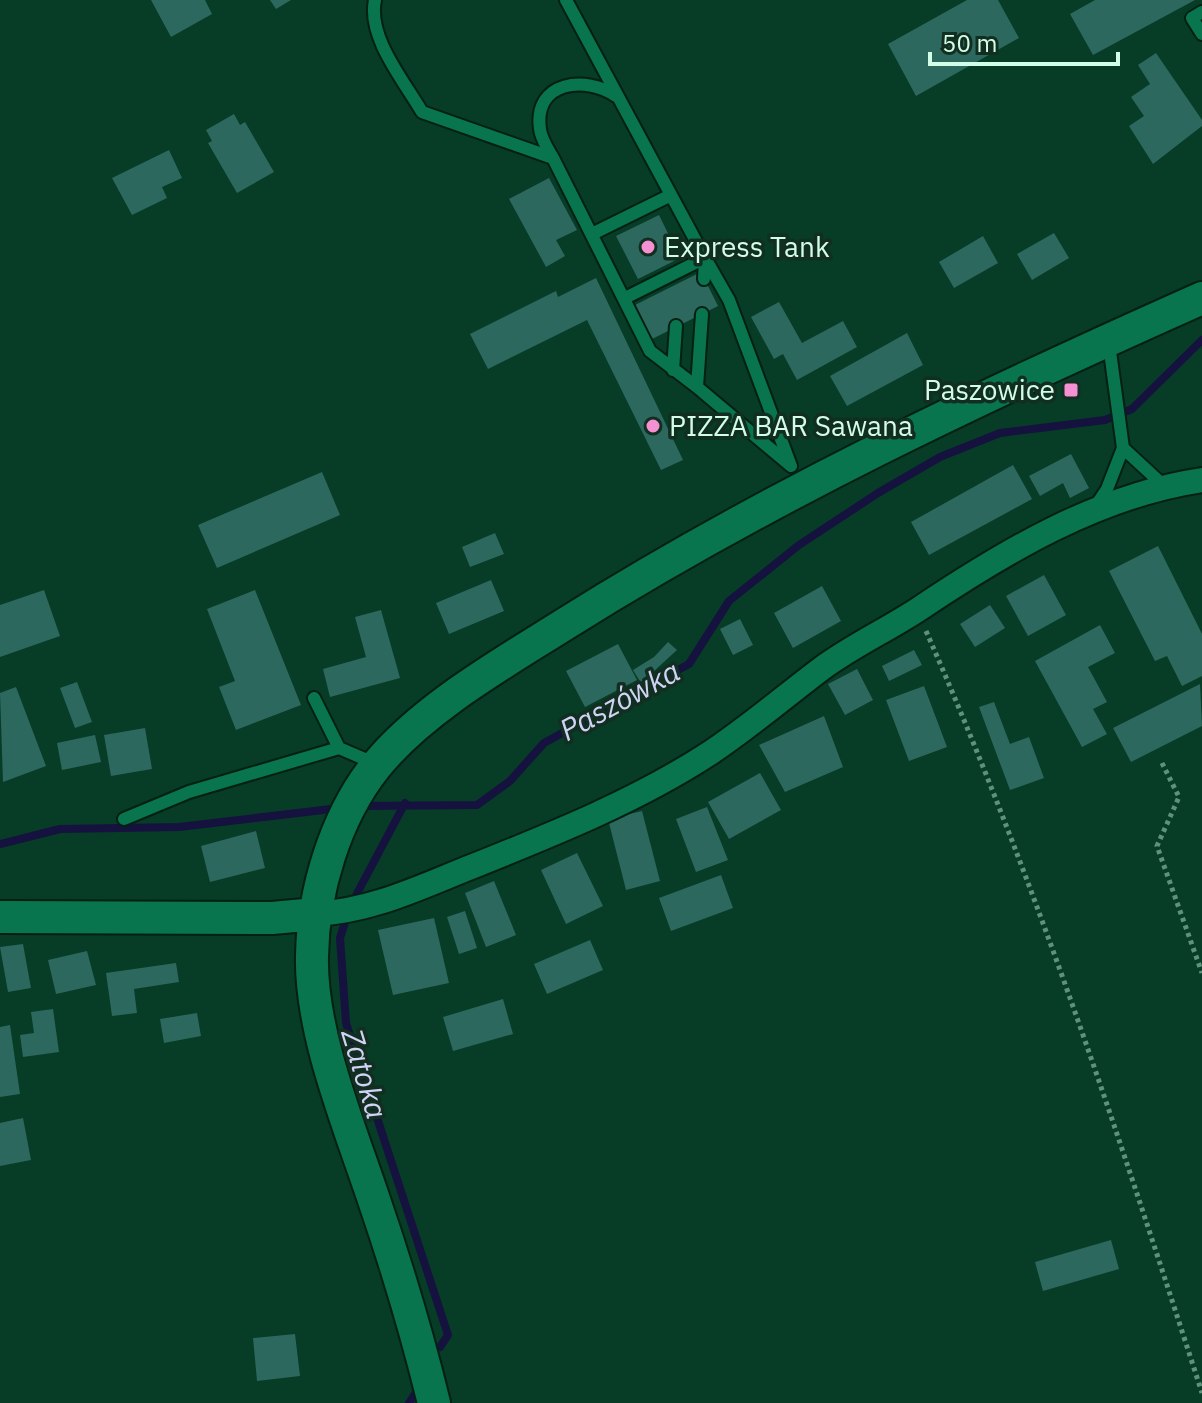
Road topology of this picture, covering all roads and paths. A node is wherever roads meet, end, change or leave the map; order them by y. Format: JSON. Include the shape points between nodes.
{"nodes":[{"id":1,"x":375,"y":0,"type":"edge"},
{"id":2,"x":566,"y":0,"type":"edge"},
{"id":3,"x":1202,"y":12,"type":"edge"},
{"id":4,"x":1202,"y":34,"type":"edge"},
{"id":5,"x":619,"y":98,"type":"junction"},
{"id":6,"x":553,"y":158,"type":"junction"},
{"id":7,"x":671,"y":195,"type":"junction"},
{"id":8,"x":592,"y":234,"type":"junction"},
{"id":9,"x":705,"y":258,"type":"junction"},
{"id":10,"x":704,"y":279,"type":"dead end"},
{"id":11,"x":625,"y":298,"type":"junction"},
{"id":12,"x":1202,"y":298,"type":"edge"},
{"id":13,"x":702,"y":314,"type":"dead end"},
{"id":14,"x":676,"y":326,"type":"dead end"},
{"id":15,"x":1109,"y":339,"type":"junction"},
{"id":16,"x":673,"y":370,"type":"junction"},
{"id":17,"x":697,"y":387,"type":"junction"},
{"id":18,"x":1123,"y":448,"type":"junction"},
{"id":19,"x":797,"y":478,"type":"junction"},
{"id":20,"x":1202,"y":480,"type":"edge"},
{"id":21,"x":1163,"y":485,"type":"junction"},
{"id":22,"x":1091,"y":513,"type":"junction"},
{"id":23,"x":917,"y":610,"type":"junction"},
{"id":24,"x":314,"y":698,"type":"dead end"},
{"id":25,"x":339,"y":748,"type":"junction"},
{"id":26,"x":1162,"y":763,"type":"dead end"},
{"id":27,"x":369,"y":777,"type":"junction"},
{"id":28,"x":124,"y":819,"type":"dead end"},
{"id":29,"x":341,"y":912,"type":"junction"},
{"id":30,"x":0,"y":917,"type":"edge"},
{"id":31,"x":1202,"y":973,"type":"edge"},
{"id":32,"x":1202,"y":1393,"type":"edge"},
{"id":33,"x":434,"y":1403,"type":"edge"}],
"edges":[{"from":1,"to":6,"type":"lane","via":[[372,14],[379,37],[422,112]]},
{"from":2,"to":5,"type":"lane"},
{"from":3,"to":4,"type":"lane","via":[[1192,18]]},
{"from":5,"to":6,"type":"lane","via":[[587,83],[554,89],[539,120]]},
{"from":5,"to":7,"type":"lane"},
{"from":6,"to":8,"type":"lane"},
{"from":7,"to":8,"type":"lane"},
{"from":7,"to":9,"type":"lane"},
{"from":8,"to":11,"type":"lane"},
{"from":9,"to":10,"type":"lane"},
{"from":9,"to":11,"type":"lane","via":[[680,277]]},
{"from":9,"to":19,"type":"lane","via":[[729,300]]},
{"from":11,"to":16,"type":"lane","via":[[650,345]]},
{"from":12,"to":15,"type":"main road"},
{"from":13,"to":17,"type":"lane"},
{"from":14,"to":16,"type":"lane"},
{"from":15,"to":18,"type":"lane"},
{"from":15,"to":19,"type":"main road"},
{"from":16,"to":17,"type":"lane"},
{"from":17,"to":19,"type":"lane"},
{"from":18,"to":21,"type":"lane"},
{"from":18,"to":22,"type":"lane"},
{"from":19,"to":27,"type":"main road","via":[[508,660],[412,730]]},
{"from":20,"to":21,"type":"street"},
{"from":21,"to":22,"type":"street"},
{"from":22,"to":23,"type":"street","via":[[1007,553]]},
{"from":23,"to":29,"type":"street","via":[[866,638],[731,739],[654,785],[546,837]]},
{"from":23,"to":32,"type":"path","via":[[1028,877],[1115,1122]]},
{"from":24,"to":25,"type":"lane"},
{"from":25,"to":27,"type":"lane"},
{"from":25,"to":28,"type":"lane","via":[[189,792]]},
{"from":26,"to":31,"type":"path","via":[[1179,797],[1157,846]]},
{"from":27,"to":29,"type":"main road","via":[[345,818],[324,876]]},
{"from":29,"to":30,"type":"main road","via":[[272,918]]},
{"from":29,"to":33,"type":"main road","via":[[312,957],[315,999],[340,1101],[408,1299]]}]}
